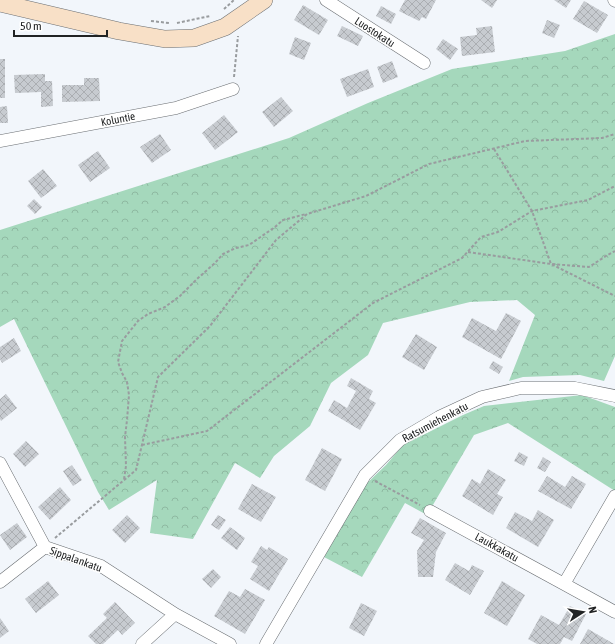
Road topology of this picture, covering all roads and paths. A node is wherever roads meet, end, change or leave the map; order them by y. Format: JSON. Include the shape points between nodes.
{"nodes":[{"id":1,"x":234,"y":0,"type":"edge"},
{"id":2,"x":264,"y":0,"type":"edge"},
{"id":3,"x":326,"y":0,"type":"edge"},
{"id":4,"x":0,"y":3,"type":"edge"},
{"id":5,"x":223,"y":9,"type":"dead end"},
{"id":6,"x":211,"y":16,"type":"dead end"},
{"id":7,"x":151,"y":20,"type":"dead end"},
{"id":8,"x":238,"y":36,"type":"dead end"},
{"id":9,"x":424,"y":63,"type":"dead end"},
{"id":10,"x":233,"y":89,"type":"joint"},
{"id":11,"x":615,"y":134,"type":"edge"},
{"id":12,"x":0,"y":141,"type":"edge"},
{"id":13,"x":494,"y":149,"type":"junction"},
{"id":14,"x":615,"y":186,"type":"edge"},
{"id":15,"x":532,"y":211,"type":"junction"},
{"id":16,"x":308,"y":214,"type":"junction"},
{"id":17,"x":615,"y":251,"type":"edge"},
{"id":18,"x":467,"y":252,"type":"junction"},
{"id":19,"x":551,"y":264,"type":"junction"},
{"id":20,"x":615,"y":296,"type":"edge"},
{"id":21,"x":615,"y":396,"type":"edge"},
{"id":22,"x":142,"y":445,"type":"junction"},
{"id":23,"x":0,"y":463,"type":"edge"},
{"id":24,"x":365,"y":475,"type":"junction"},
{"id":25,"x":124,"y":480,"type":"junction"},
{"id":26,"x":615,"y":496,"type":"edge"},
{"id":27,"x":430,"y":510,"type":"joint"},
{"id":28,"x":45,"y":547,"type":"junction"},
{"id":29,"x":0,"y":582,"type":"edge"},
{"id":30,"x":564,"y":584,"type":"junction"},
{"id":31,"x":615,"y":612,"type":"edge"},
{"id":32,"x":175,"y":614,"type":"junction"},
{"id":33,"x":142,"y":644,"type":"edge"},
{"id":34,"x":230,"y":644,"type":"edge"},
{"id":35,"x":266,"y":644,"type":"edge"}],
"edges":[{"from":1,"to":5,"type":"path"},
{"from":2,"to":4,"type":"street","via":[[225,27],[194,38],[165,39]]},
{"from":3,"to":9,"type":"street","name":"Luostokatu"},
{"from":6,"to":7,"type":"path","via":[[174,24]]},
{"from":8,"to":10,"type":"path"},
{"from":10,"to":12,"type":"street","name":"Koluntie","via":[[176,108]]},
{"from":11,"to":13,"type":"path","via":[[602,138],[525,141]]},
{"from":13,"to":15,"type":"path"},
{"from":13,"to":16,"type":"path","via":[[429,164],[366,196]]},
{"from":14,"to":15,"type":"path","via":[[588,200]]},
{"from":15,"to":18,"type":"path","via":[[498,232],[482,237]]},
{"from":15,"to":19,"type":"path"},
{"from":16,"to":22,"type":"path","via":[[276,240],[210,326],[158,377]]},
{"from":16,"to":25,"type":"path","via":[[283,220],[249,245],[223,254],[180,296],[138,321],[122,341],[118,362],[127,382],[128,394]]},
{"from":17,"to":19,"type":"path","via":[[589,267]]},
{"from":18,"to":19,"type":"path"},
{"from":18,"to":22,"type":"path","via":[[462,258],[372,303],[207,431]]},
{"from":19,"to":20,"type":"path"},
{"from":21,"to":24,"type":"street","name":"Ratsumiehenkatu","via":[[576,388],[521,388],[482,397],[439,417],[400,440]]},
{"from":22,"to":25,"type":"path","via":[[136,470]]},
{"from":23,"to":28,"type":"street","name":"Sippalankatu"},
{"from":24,"to":27,"type":"path"},
{"from":24,"to":35,"type":"street","name":"Ratsumiehenkatu"},
{"from":25,"to":28,"type":"path"},
{"from":26,"to":30,"type":"street"},
{"from":27,"to":30,"type":"street","name":"Laukkakatu"},
{"from":28,"to":29,"type":"street"},
{"from":28,"to":32,"type":"street","name":"Sippalankatu","via":[[101,566]]},
{"from":30,"to":31,"type":"street","name":"Laukkakatu"},
{"from":32,"to":33,"type":"street"},
{"from":32,"to":34,"type":"street","name":"Sippalankatu"}]}
